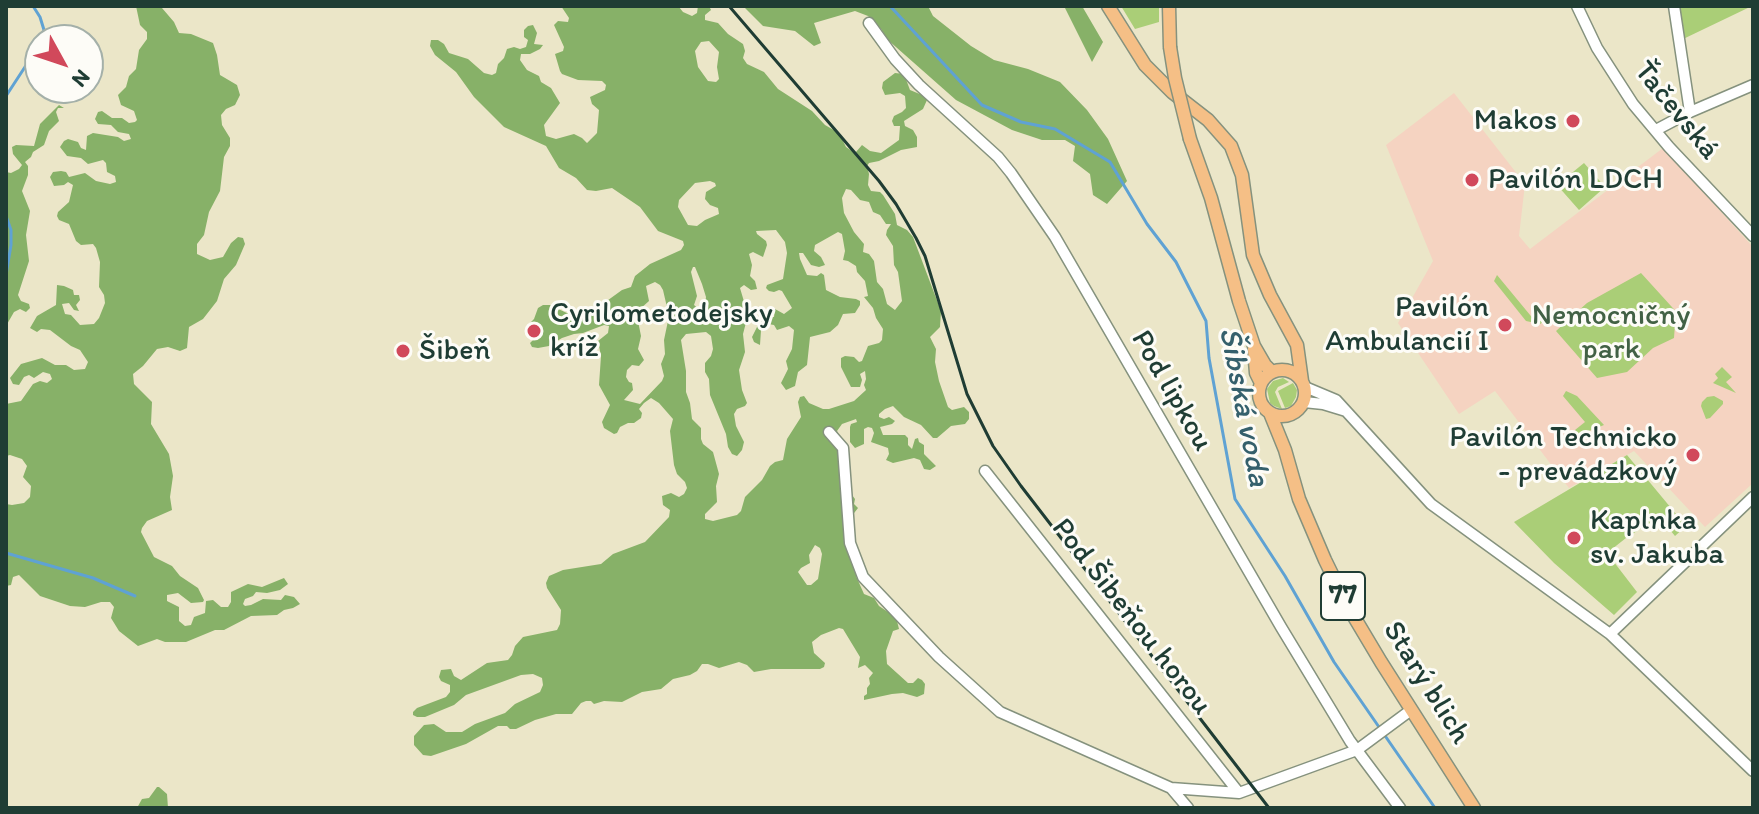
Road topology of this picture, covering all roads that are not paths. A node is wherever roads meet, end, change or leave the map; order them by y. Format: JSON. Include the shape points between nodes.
{"nodes":[{"id":1,"x":1108,"y":6,"type":"edge"},
{"id":2,"x":1169,"y":6,"type":"edge"},
{"id":3,"x":1577,"y":6,"type":"edge"},
{"id":4,"x":1674,"y":6,"type":"edge"},
{"id":5,"x":869,"y":23,"type":"dead end"},
{"id":6,"x":1753,"y":85,"type":"edge"},
{"id":7,"x":1690,"y":112,"type":"junction"},
{"id":8,"x":1656,"y":130,"type":"junction"},
{"id":9,"x":1753,"y":236,"type":"edge"},
{"id":10,"x":1290,"y":332,"type":"junction"},
{"id":11,"x":1254,"y":346,"type":"junction"},
{"id":12,"x":1278,"y":371,"type":"junction"},
{"id":13,"x":1261,"y":383,"type":"junction"},
{"id":14,"x":1304,"y":384,"type":"junction"},
{"id":15,"x":1304,"y":402,"type":"junction"},
{"id":16,"x":1348,"y":411,"type":"junction"},
{"id":17,"x":1270,"y":413,"type":"junction"},
{"id":18,"x":1292,"y":415,"type":"junction"},
{"id":19,"x":829,"y":432,"type":"dead end"},
{"id":20,"x":1285,"y":450,"type":"junction"},
{"id":21,"x":985,"y":471,"type":"dead end"},
{"id":22,"x":1751,"y":503,"type":"edge"},
{"id":23,"x":1610,"y":634,"type":"junction"},
{"id":24,"x":1411,"y":710,"type":"junction"},
{"id":25,"x":1357,"y":750,"type":"junction"},
{"id":26,"x":1753,"y":771,"type":"edge"},
{"id":27,"x":1171,"y":788,"type":"junction"},
{"id":28,"x":1239,"y":793,"type":"junction"},
{"id":29,"x":1188,"y":808,"type":"edge"},
{"id":30,"x":1400,"y":808,"type":"edge"},
{"id":31,"x":1474,"y":808,"type":"edge"}],
"edges":[{"from":1,"to":10,"type":"main road","via":[[1145,65],[1231,146],[1244,186],[1253,255]]},
{"from":2,"to":11,"type":"main road","number":"77","bridge":true,"via":[[1170,47],[1182,109]]},
{"from":3,"to":8,"type":"street","name":"Ťačevská","via":[[1597,48]]},
{"from":4,"to":7,"type":"street","name":"Ťačevská"},
{"from":5,"to":25,"type":"street","name":"Pod lipkou","via":[[919,85],[998,157],[1055,237]]},
{"from":6,"to":7,"type":"street"},
{"from":7,"to":8,"type":"street"},
{"from":8,"to":9,"type":"street","name":"Ťačevská"},
{"from":10,"to":12,"type":"main road","via":[[1288,366]]},
{"from":10,"to":14,"type":"main road"},
{"from":11,"to":12,"type":"main road","number":"77","via":[[1265,365]]},
{"from":11,"to":13,"type":"main road","number":"77"},
{"from":12,"to":13,"type":"main road"},
{"from":12,"to":14,"type":"main road","number":"77","via":[[1291,372]]},
{"from":13,"to":17,"type":"main road","number":"77","via":[[1259,397]]},
{"from":14,"to":15,"type":"main road"},
{"from":14,"to":16,"type":"street"},
{"from":15,"to":16,"type":"street"},
{"from":15,"to":18,"type":"main road"},
{"from":16,"to":23,"type":"street","via":[[1431,504]]},
{"from":17,"to":18,"type":"main road"},
{"from":17,"to":20,"type":"main road","name":"Starý blich","number":"77"},
{"from":18,"to":20,"type":"main road","name":"Starý blich","number":"77"},
{"from":19,"to":27,"type":"street","via":[[843,448],[850,543],[863,577],[928,646],[1000,712]]},
{"from":20,"to":24,"type":"main road","name":"Starý blich","number":"77","via":[[1325,560]]},
{"from":21,"to":28,"type":"street","name":"Pod Šibeňou horou"},
{"from":22,"to":23,"type":"street"},
{"from":23,"to":26,"type":"street"},
{"from":24,"to":25,"type":"street"},
{"from":24,"to":31,"type":"main road","name":"Starý blich","number":"77"},
{"from":25,"to":28,"type":"street"},
{"from":25,"to":30,"type":"street","name":"Pod lipkou"},
{"from":27,"to":28,"type":"street"},
{"from":27,"to":29,"type":"street"}]}
